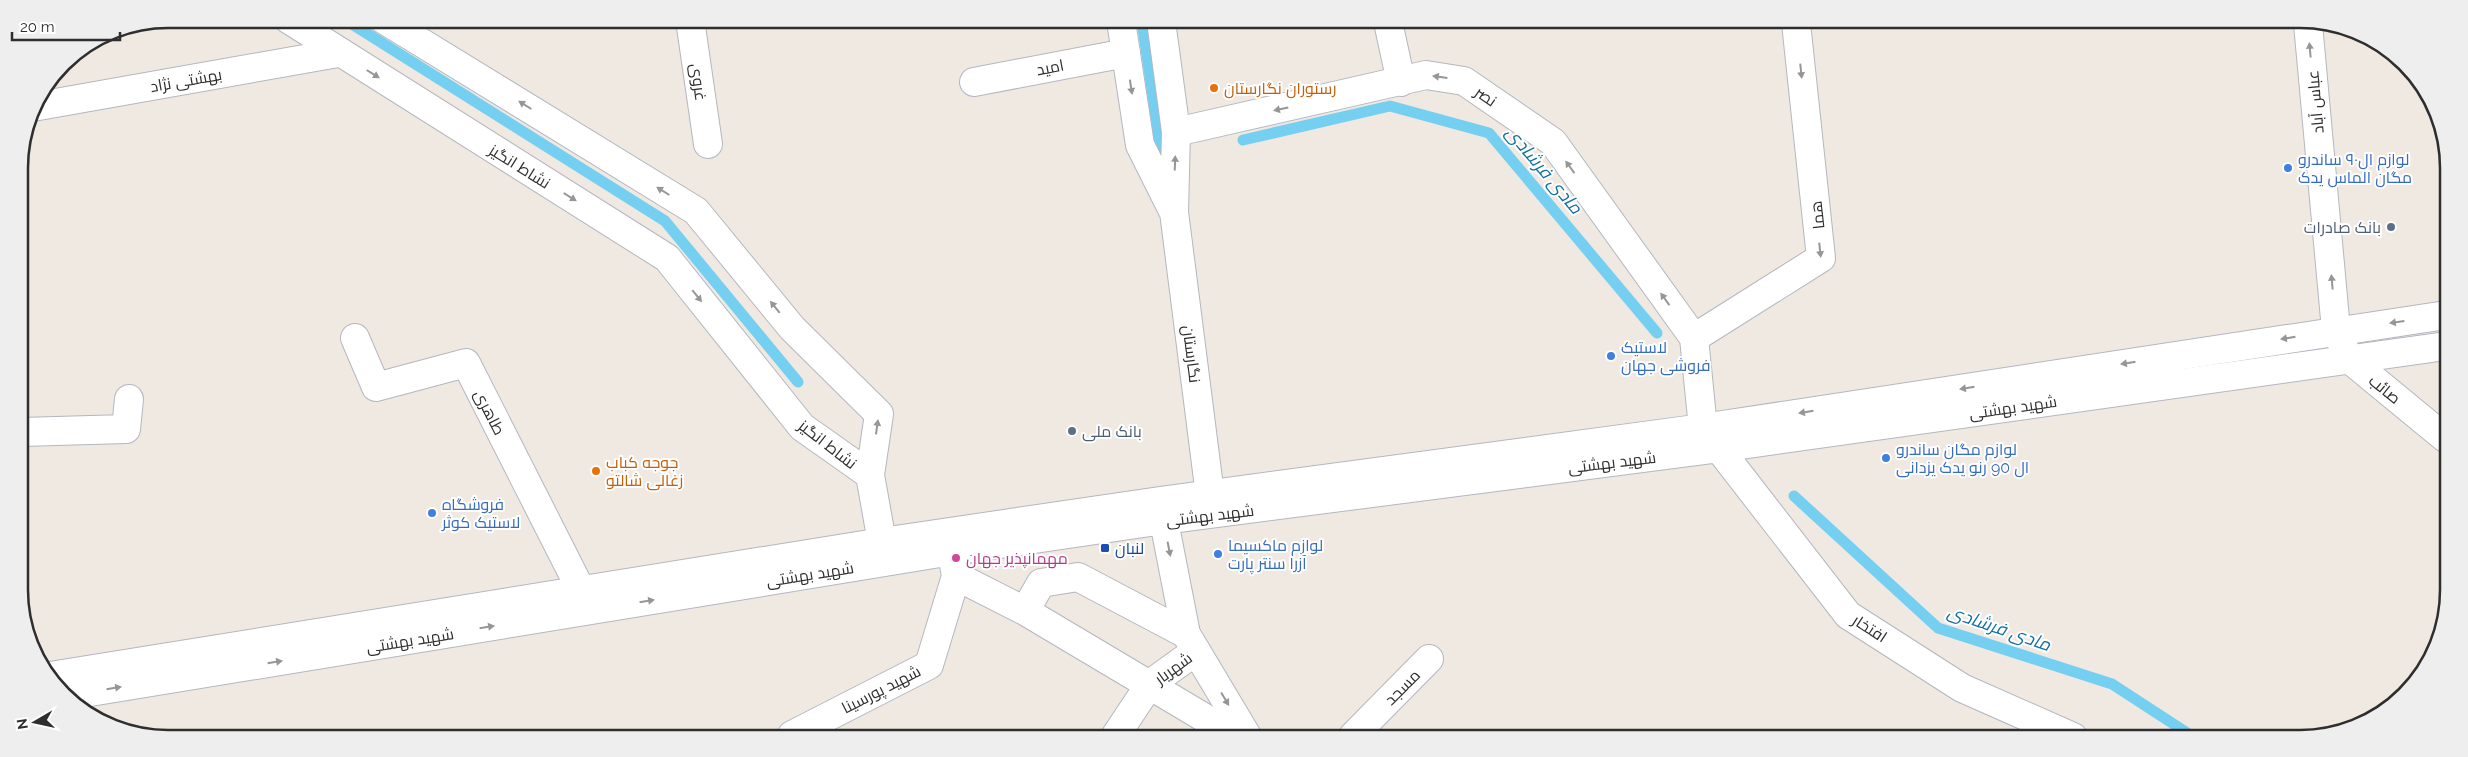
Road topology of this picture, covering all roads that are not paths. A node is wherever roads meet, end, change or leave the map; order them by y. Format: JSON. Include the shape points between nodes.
{"nodes":[{"id":1,"x":300,"y":27,"type":"edge"},
{"id":2,"x":396,"y":27,"type":"edge"},
{"id":3,"x":691,"y":27,"type":"edge"},
{"id":4,"x":1122,"y":27,"type":"edge"},
{"id":5,"x":1162,"y":27,"type":"edge"},
{"id":6,"x":1389,"y":27,"type":"edge"},
{"id":7,"x":1797,"y":27,"type":"edge"},
{"id":8,"x":2308,"y":28,"type":"edge"},
{"id":9,"x":338,"y":52,"type":"junction"},
{"id":10,"x":1126,"y":53,"type":"junction"},
{"id":11,"x":974,"y":82,"type":"dead end"},
{"id":12,"x":1401,"y":82,"type":"junction"},
{"id":13,"x":42,"y":105,"type":"edge"},
{"id":14,"x":1176,"y":132,"type":"junction"},
{"id":15,"x":708,"y":144,"type":"dead end"},
{"id":16,"x":1174,"y":212,"type":"junction"},
{"id":17,"x":2440,"y":316,"type":"edge"},
{"id":18,"x":2336,"y":330,"type":"junction"},
{"id":19,"x":355,"y":338,"type":"dead end"},
{"id":20,"x":1694,"y":338,"type":"junction"},
{"id":21,"x":2440,"y":347,"type":"edge"},
{"id":22,"x":2349,"y":359,"type":"junction"},
{"id":23,"x":2322,"y":364,"type":"junction"},
{"id":24,"x":129,"y":399,"type":"dead end"},
{"id":25,"x":28,"y":432,"type":"edge"},
{"id":26,"x":2440,"y":434,"type":"edge"},
{"id":27,"x":1711,"y":438,"type":"junction"},
{"id":28,"x":870,"y":475,"type":"junction"},
{"id":29,"x":1210,"y":495,"type":"junction"},
{"id":30,"x":1162,"y":511,"type":"junction"},
{"id":31,"x":882,"y":542,"type":"junction"},
{"id":32,"x":952,"y":554,"type":"junction"},
{"id":33,"x":581,"y":590,"type":"junction"},
{"id":34,"x":1025,"y":611,"type":"junction"},
{"id":35,"x":1191,"y":643,"type":"junction"},
{"id":36,"x":1430,"y":659,"type":"dead end"},
{"id":37,"x":57,"y":675,"type":"edge"},
{"id":38,"x":1150,"y":684,"type":"junction"},
{"id":39,"x":75,"y":695,"type":"edge"},
{"id":40,"x":1243,"y":729,"type":"edge"},
{"id":41,"x":1360,"y":729,"type":"edge"},
{"id":42,"x":2055,"y":729,"type":"edge"},
{"id":43,"x":802,"y":730,"type":"edge"},
{"id":44,"x":1120,"y":730,"type":"edge"},
{"id":45,"x":1224,"y":730,"type":"edge"}],
"edges":[{"from":1,"to":9,"type":"street","name":"نشاط انگیز"},
{"from":28,"to":2,"type":"street","name":"نشاط انگیز","one_way":true,"via":[[879,414],[792,328],[696,211]]},
{"from":3,"to":15,"type":"street","name":"غروی"},
{"from":4,"to":10,"type":"street","name":"نگارستان"},
{"from":5,"to":14,"type":"street","name":"نگارستان"},
{"from":6,"to":12,"type":"street"},
{"from":7,"to":20,"type":"street","name":"هما","one_way":true,"via":[[1821,258]]},
{"from":18,"to":8,"type":"street","name":"عباس آباد","one_way":true},
{"from":9,"to":13,"type":"street","name":"بهشتی نژاد"},
{"from":9,"to":28,"type":"street","name":"نشاط انگیز","one_way":true,"via":[[667,258],[802,427]]},
{"from":10,"to":11,"type":"street","name":"امید"},
{"from":10,"to":16,"type":"street","name":"نگارستان","one_way":true,"via":[[1140,145]]},
{"from":12,"to":14,"type":"street","name":"نصر","one_way":true},
{"from":20,"to":12,"type":"street","name":"نصر","one_way":true,"via":[[1553,142],[1464,81],[1426,76]]},
{"from":16,"to":14,"type":"street","name":"نگارستان","one_way":true},
{"from":16,"to":29,"type":"street","name":"نگارستان"},
{"from":17,"to":18,"type":"street","name":"شهید بهشتی","one_way":true},
{"from":18,"to":22,"type":"street","name":"صائب"},
{"from":18,"to":23,"type":"street"},
{"from":18,"to":27,"type":"street","name":"شهید بهشتی","one_way":true},
{"from":19,"to":33,"type":"street","name":"طاهری","via":[[376,386],[466,363]]},
{"from":20,"to":27,"type":"street"},
{"from":21,"to":22,"type":"street","name":"شهید بهشتی"},
{"from":22,"to":23,"type":"street","name":"شهید بهشتی"},
{"from":22,"to":26,"type":"street","name":"صائب"},
{"from":23,"to":27,"type":"street","name":"شهید بهشتی"},
{"from":24,"to":25,"type":"street","via":[[126,429]]},
{"from":27,"to":29,"type":"street","name":"شهید بهشتی"},
{"from":27,"to":30,"type":"street","name":"شهید بهشتی"},
{"from":27,"to":42,"type":"street","name":"افتخار","via":[[1848,615],[1962,688]]},
{"from":28,"to":31,"type":"street"},
{"from":29,"to":30,"type":"street","name":"شهید بهشتی"},
{"from":30,"to":32,"type":"street","name":"شهید بهشتی"},
{"from":30,"to":35,"type":"street","one_way":true},
{"from":31,"to":32,"type":"street","name":"شهید بهشتی"},
{"from":31,"to":33,"type":"street","name":"شهید بهشتی"},
{"from":32,"to":34,"type":"street"},
{"from":39,"to":32,"type":"street","name":"شهید بهشتی","one_way":true},
{"from":32,"to":43,"type":"street","name":"شهید پورسینا","via":[[929,665]]},
{"from":33,"to":37,"type":"street","name":"شهید بهشتی"},
{"from":34,"to":35,"type":"street","via":[[1041,583],[1078,577]]},
{"from":34,"to":38,"type":"street"},
{"from":35,"to":38,"type":"street","name":"شهریار"},
{"from":35,"to":40,"type":"street","one_way":true},
{"from":36,"to":41,"type":"street","name":"مسجد"},
{"from":38,"to":44,"type":"street","name":"شهریار"},
{"from":38,"to":45,"type":"street"}]}
